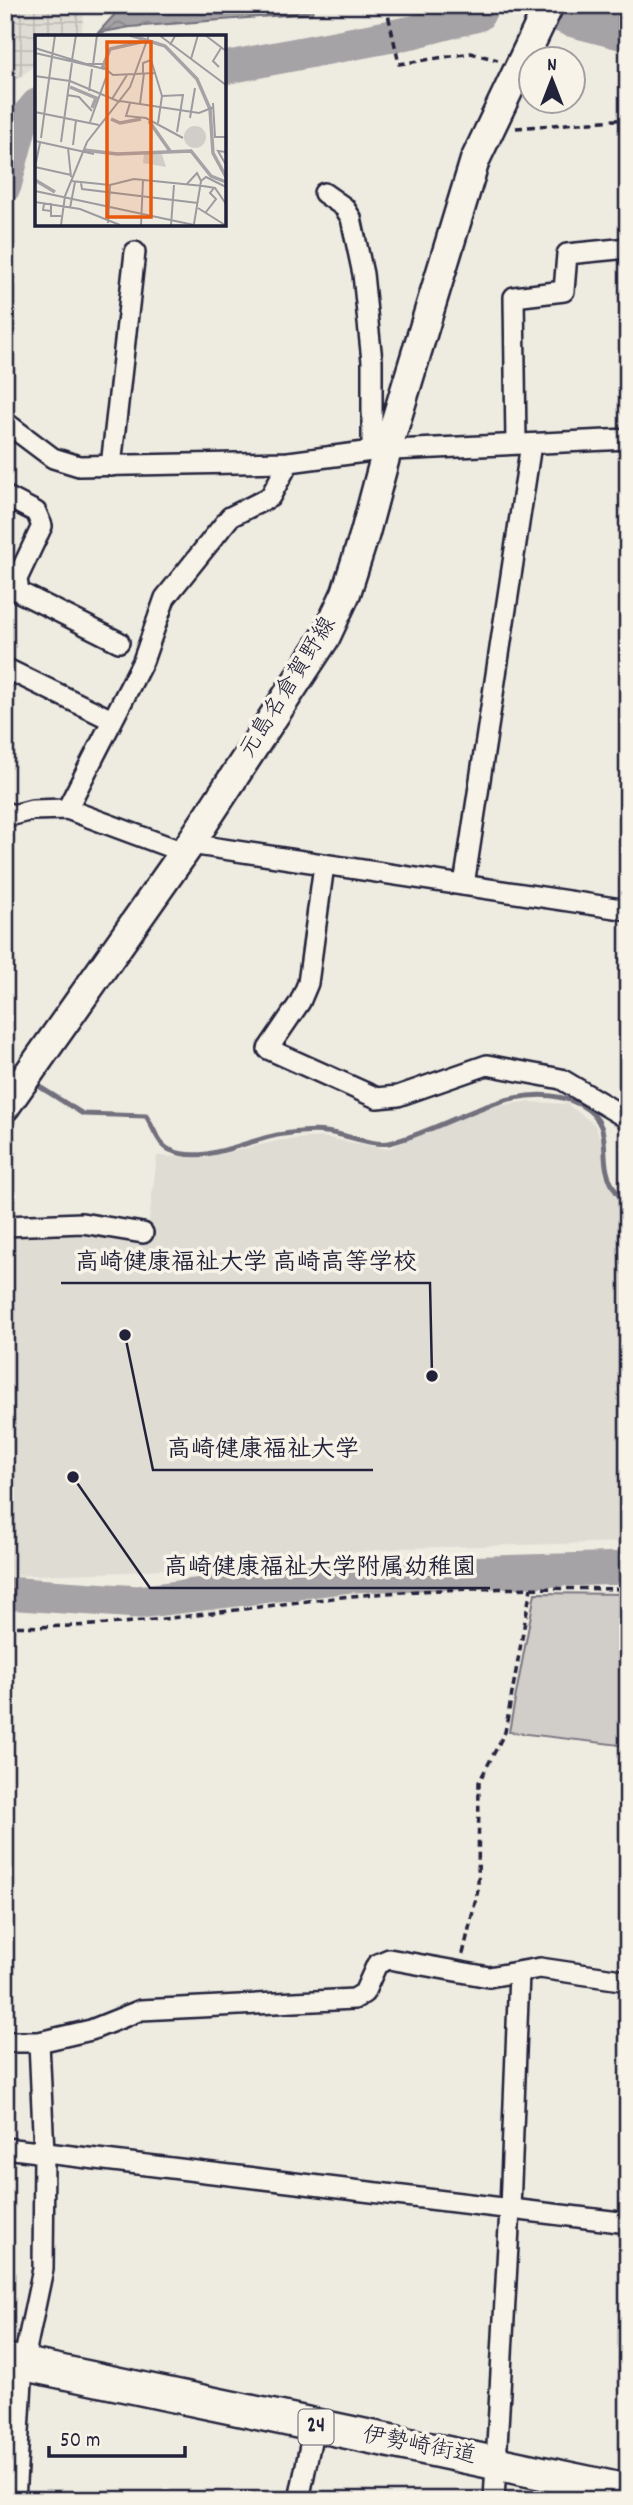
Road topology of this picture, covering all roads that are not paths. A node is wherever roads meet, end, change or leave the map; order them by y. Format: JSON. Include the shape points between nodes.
{"nodes":[{"id":1,"x":549,"y":5,"type":"edge"},
{"id":2,"x":324,"y":193,"type":"dead end"},
{"id":3,"x":628,"y":248,"type":"edge"},
{"id":4,"x":135,"y":252,"type":"dead end"},
{"id":5,"x":6,"y":425,"type":"edge"},
{"id":6,"x":628,"y":439,"type":"edge"},
{"id":7,"x":523,"y":443,"type":"junction"},
{"id":8,"x":379,"y":451,"type":"junction"},
{"id":9,"x":289,"y":463,"type":"junction"},
{"id":10,"x":111,"y":466,"type":"junction"},
{"id":11,"x":5,"y":496,"type":"edge"},
{"id":12,"x":119,"y":642,"type":"dead end"},
{"id":13,"x":5,"y":668,"type":"edge"},
{"id":14,"x":112,"y":720,"type":"junction"},
{"id":15,"x":67,"y":809,"type":"junction"},
{"id":16,"x":5,"y":812,"type":"edge"},
{"id":17,"x":187,"y":848,"type":"junction"},
{"id":18,"x":324,"y":865,"type":"junction"},
{"id":19,"x":464,"y":885,"type":"junction"},
{"id":20,"x":628,"y":910,"type":"edge"},
{"id":21,"x":5,"y":1107,"type":"edge"},
{"id":22,"x":628,"y":1119,"type":"edge"},
{"id":23,"x":5,"y":1226,"type":"edge"},
{"id":24,"x":143,"y":1233,"type":"dead end"},
{"id":25,"x":519,"y":1973,"type":"junction"},
{"id":26,"x":628,"y":1981,"type":"edge"},
{"id":27,"x":5,"y":2042,"type":"edge"},
{"id":28,"x":39,"y":2042,"type":"junction"},
{"id":29,"x":5,"y":2148,"type":"edge"},
{"id":30,"x":44,"y":2153,"type":"junction"},
{"id":31,"x":510,"y":2209,"type":"junction"},
{"id":32,"x":628,"y":2223,"type":"edge"},
{"id":33,"x":14,"y":2362,"type":"edge"},
{"id":34,"x":314,"y":2426,"type":"junction"},
{"id":35,"x":495,"y":2462,"type":"junction"},
{"id":36,"x":628,"y":2491,"type":"edge"},
{"id":37,"x":15,"y":2500,"type":"edge"},
{"id":38,"x":299,"y":2500,"type":"edge"},
{"id":39,"x":494,"y":2500,"type":"edge"}],
"edges":[{"from":1,"to":8,"type":"main road","name":"元島名倉賀野線","via":[[475,160]]},
{"from":2,"to":8,"type":"street","via":[[344,206],[351,218],[363,274]]},
{"from":3,"to":7,"type":"street","via":[[567,254],[564,290],[514,297]]},
{"from":4,"to":10,"type":"street"},
{"from":5,"to":10,"type":"street","via":[[53,458],[79,466]]},
{"from":6,"to":7,"type":"street"},
{"from":7,"to":8,"type":"street"},
{"from":7,"to":19,"type":"street"},
{"from":8,"to":9,"type":"street"},
{"from":8,"to":17,"type":"main road","name":"元島名倉賀野線","via":[[346,593],[325,638]]},
{"from":9,"to":10,"type":"street"},
{"from":9,"to":14,"type":"street","via":[[270,497],[230,517],[166,598],[143,661]]},
{"from":11,"to":12,"type":"street","via":[[36,512],[42,526],[17,579],[19,592]]},
{"from":13,"to":14,"type":"street"},
{"from":14,"to":15,"type":"street"},
{"from":15,"to":16,"type":"street"},
{"from":15,"to":17,"type":"street"},
{"from":17,"to":18,"type":"street"},
{"from":17,"to":21,"type":"main road","name":"元島名倉賀野線"},
{"from":18,"to":19,"type":"street"},
{"from":18,"to":22,"type":"street","via":[[307,983],[300,1002],[268,1049],[377,1098],[398,1096],[487,1065],[561,1079]]},
{"from":19,"to":20,"type":"street"},
{"from":23,"to":24,"type":"street","via":[[82,1223]]},
{"from":25,"to":26,"type":"street","via":[[555,1968]]},
{"from":25,"to":28,"type":"street","via":[[489,1978],[389,1959],[377,1964],[364,1993],[354,1999],[141,2010]]},
{"from":25,"to":31,"type":"street"},
{"from":27,"to":28,"type":"street"},
{"from":28,"to":30,"type":"street"},
{"from":29,"to":30,"type":"street"},
{"from":30,"to":31,"type":"street"},
{"from":30,"to":33,"type":"street","via":[[43,2269]]},
{"from":31,"to":32,"type":"street"},
{"from":31,"to":35,"type":"street"},
{"from":33,"to":34,"type":"main road","name":"伊勢崎街道","number":"24"},
{"from":33,"to":37,"type":"street"},
{"from":34,"to":35,"type":"main road","name":"伊勢崎街道","number":"24"},
{"from":34,"to":38,"type":"street"},
{"from":35,"to":36,"type":"main road","name":"伊勢崎街道","number":"24"},
{"from":35,"to":39,"type":"street"}]}
